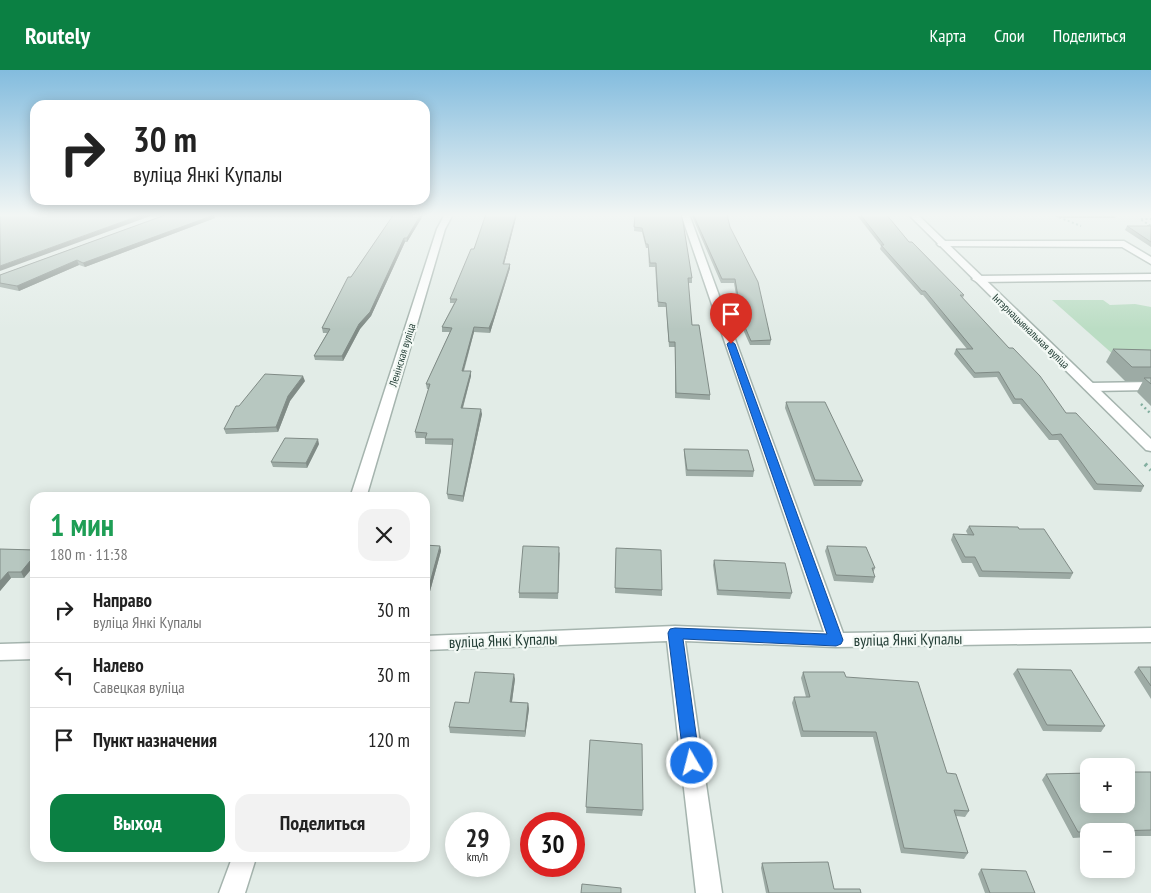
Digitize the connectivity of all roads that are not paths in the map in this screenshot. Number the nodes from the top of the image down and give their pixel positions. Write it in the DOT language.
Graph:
graph roads {
  1 [pos="434,252"];
  2 [pos="699,252"];
  3 [pos="951,252"];
  4 [pos="1137,252"];
  5 [pos="1151,261"];
  6 [pos="1151,277"];
  7 [pos="978,279"];
  8 [pos="1151,386"];
  9 [pos="1089,387"];
  10 [pos="1151,447"];
  11 [pos="360,492"];
  12 [pos="675,633"];
  13 [pos="1151,635"];
  14 [pos="836,640"];
  15 [pos="430,643"];
  16 [pos="0,652"];
  17 [pos="30,652"];
  18 [pos="243,862"];
  19 [pos="232,893"];
  20 [pos="709,893"];
  1 -- 11 [label="street, Ленінская вуліца"];
  2 -- 14 [label="street"];
  3 -- 7 [label="street, Інтэрнацыянальная вуліца"];
  4 -- 5 [label="street"];
  6 -- 7 [label="street"];
  7 -- 9 [label="street, Інтэрнацыянальная вуліца"];
  8 -- 9 [label="street"];
  9 -- 10 [label="street, Інтэрнацыянальная вуліца"];
  12 -- 14 [label="street, вуліца Янкі Купалы"];
  12 -- 15 [label="street, вуліца Янкі Купалы"];
  12 -- 20 [label="street"];
  13 -- 14 [label="street, вуліца Янкі Купалы"];
  16 -- 17 [label="street"];
  18 -- 19 [label="street"];
}
